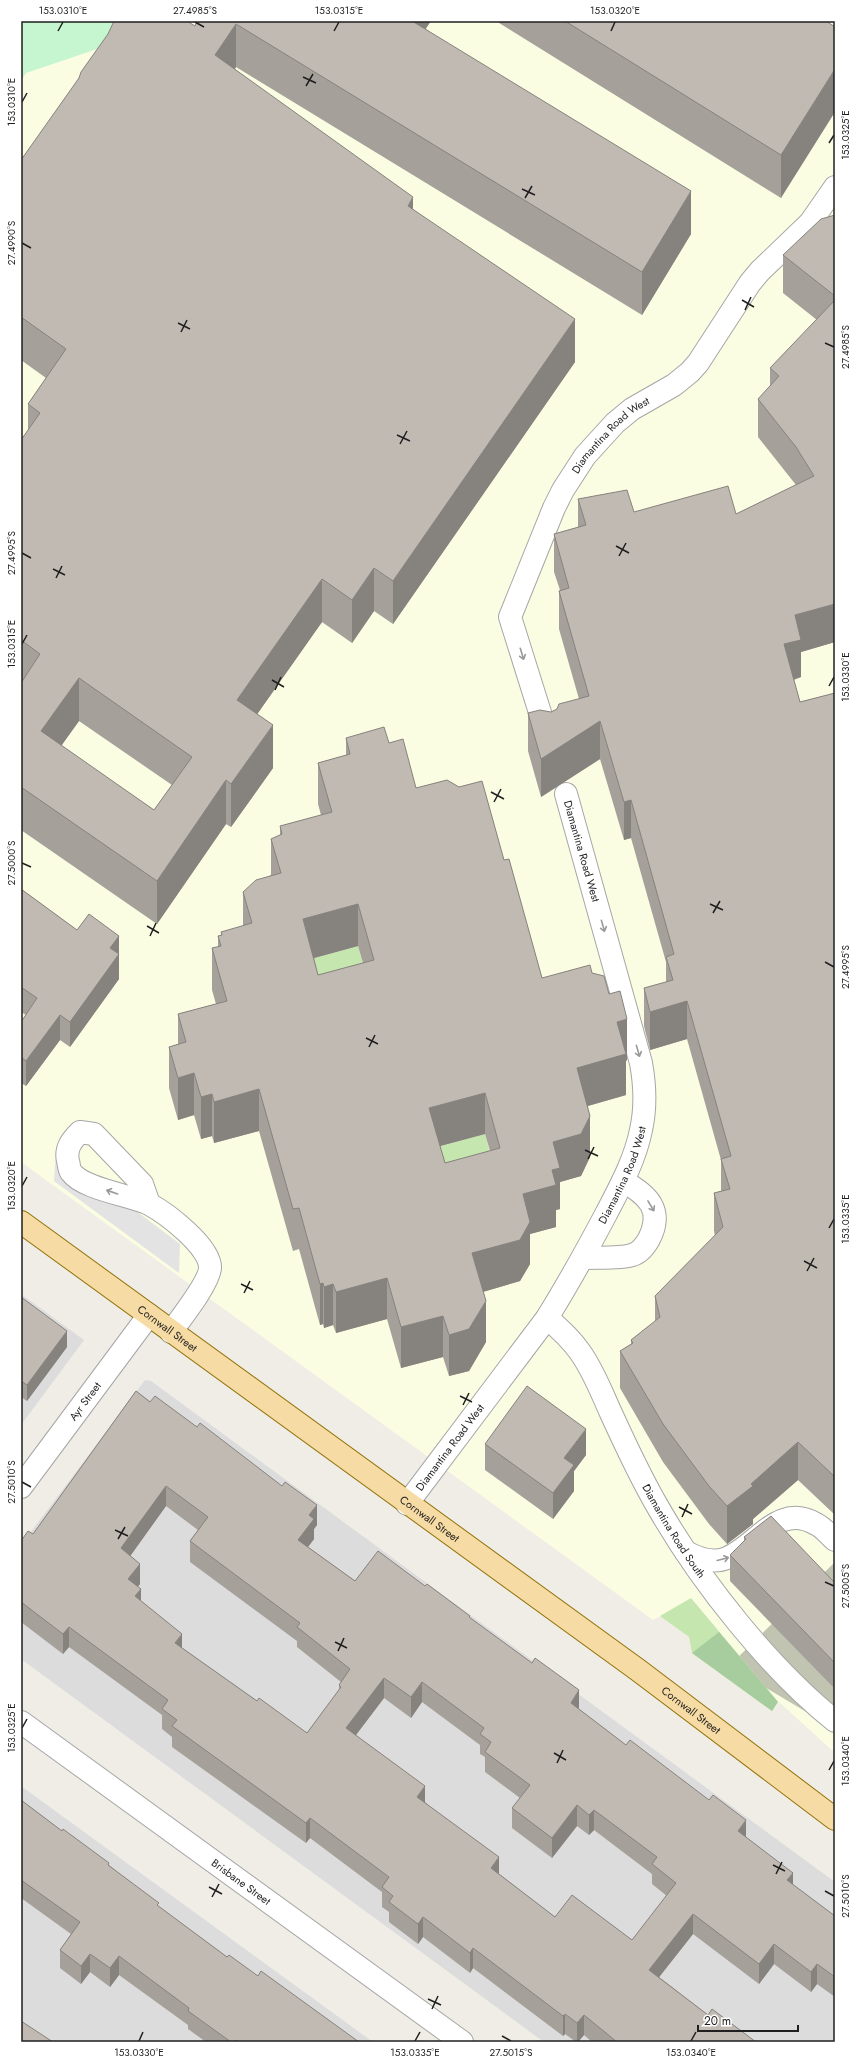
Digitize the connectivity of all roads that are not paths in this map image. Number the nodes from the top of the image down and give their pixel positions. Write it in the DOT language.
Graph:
graph roads {
  1 [pos="835,187"];
  2 [pos="548,738"];
  3 [pos="566,794"];
  4 [pos="623,1181"];
  5 [pos="149,1204"];
  6 [pos="21,1222"];
  7 [pos="583,1258"];
  8 [pos="148,1315"];
  9 [pos="546,1318"];
  10 [pos="171,1332"];
  11 [pos="21,1487"];
  12 [pos="407,1504"];
  13 [pos="835,1540"];
  14 [pos="686,1552"];
  15 [pos="21,1722"];
  16 [pos="835,1722"];
  17 [pos="835,1819"];
  18 [pos="462,2042"];
  1 -- 2 [label="street, Diamantina Road West, one-way"];
  3 -- 4 [label="street, Diamantina Road West, one-way"];
  4 -- 7 [label="street, Diamantina Road West"];
  4 -- 7 [label="street, one-way"];
  5 -- 10 [label="street"];
  6 -- 8 [label="main road, Cornwall Street"];
  7 -- 9 [label="street, Diamantina Road West"];
  8 -- 10 [label="main road, Cornwall Street"];
  8 -- 11 [label="street, Ayr Street"];
  9 -- 12 [label="street, Diamantina Road West"];
  9 -- 14 [label="street, Diamantina Road South"];
  10 -- 12 [label="main road, Cornwall Street"];
  12 -- 17 [label="main road, Cornwall Street"];
  14 -- 13 [label="street, one-way"];
  14 -- 16 [label="street, Diamantina Road South"];
  15 -- 18 [label="street, Brisbane Street"];
}
